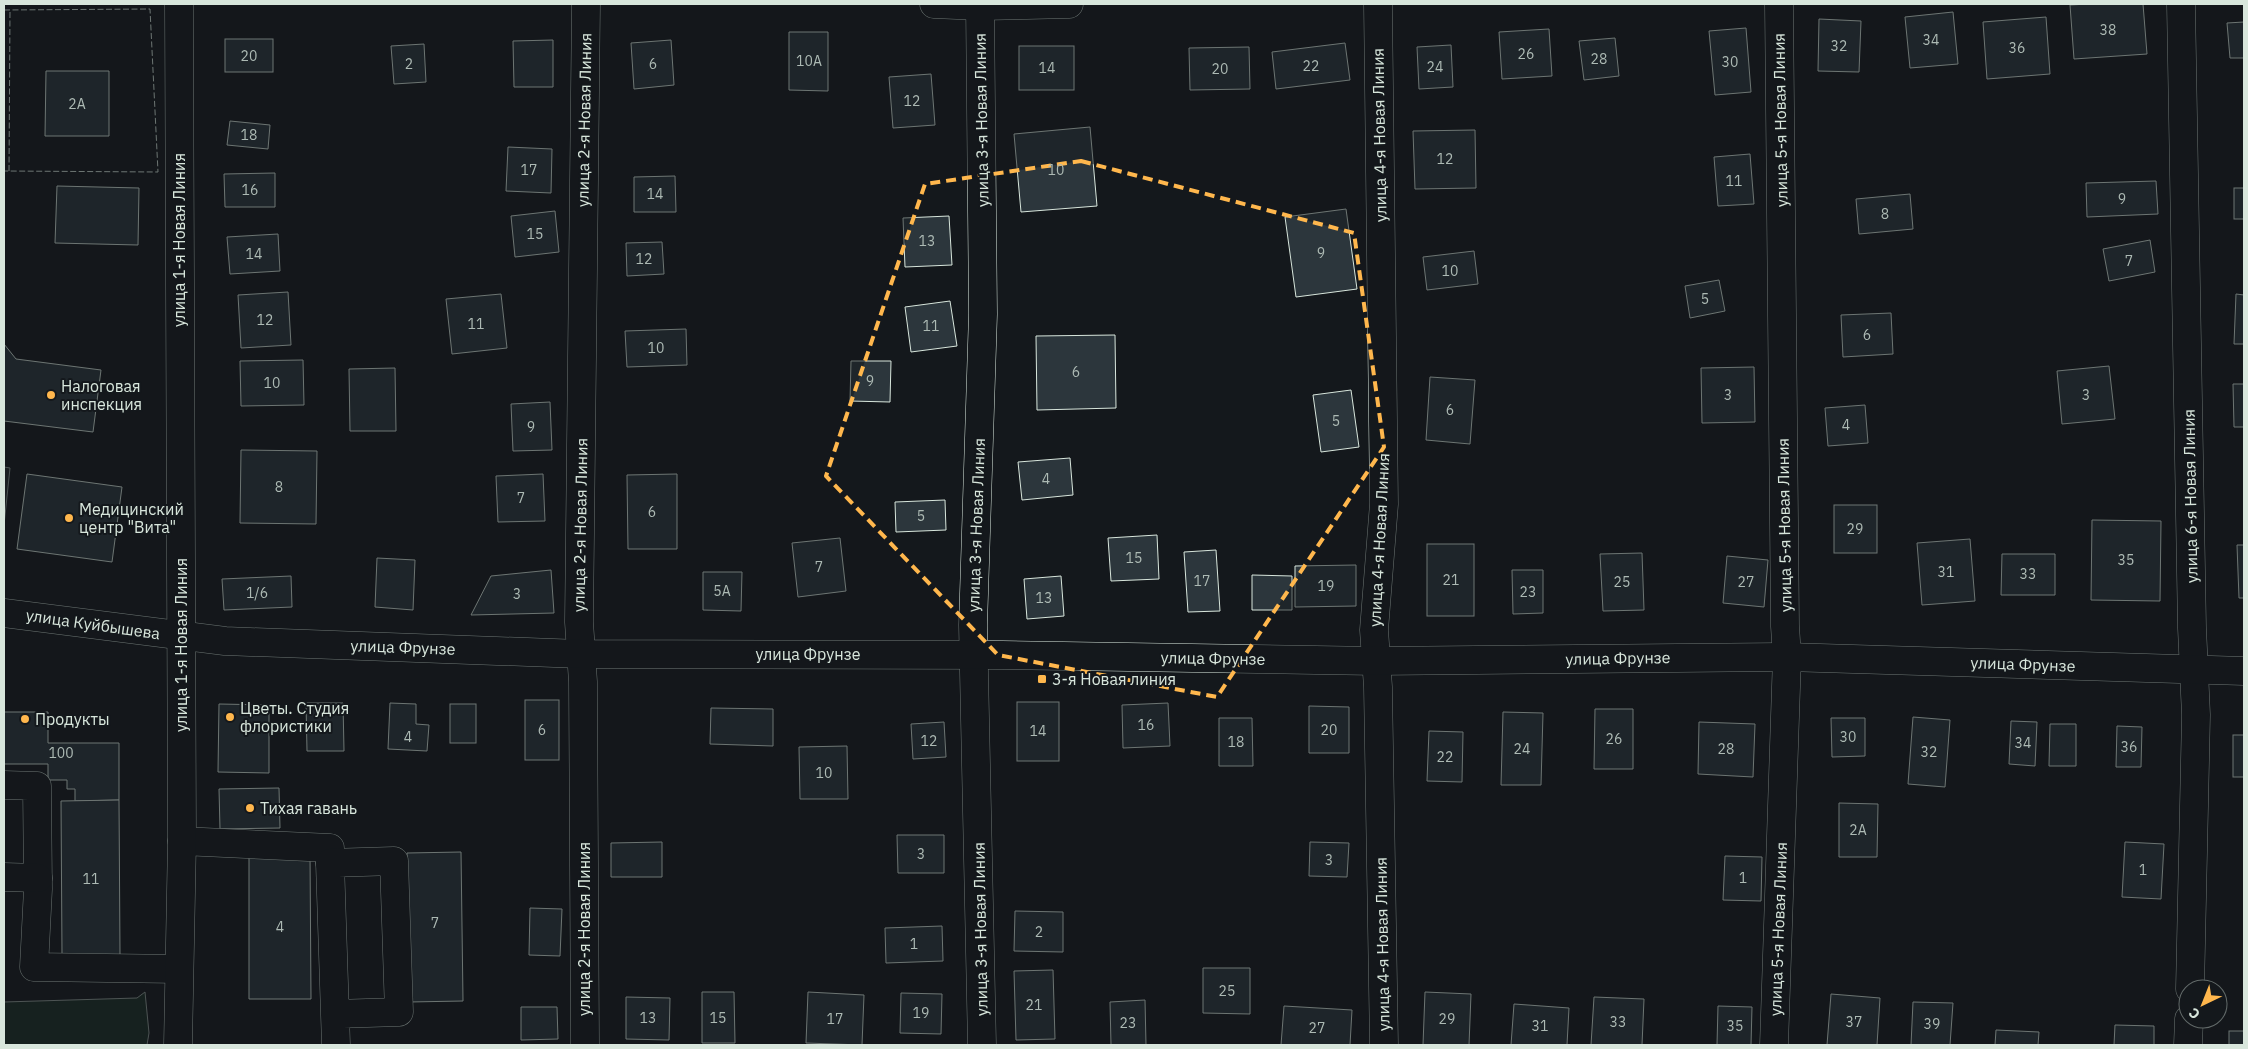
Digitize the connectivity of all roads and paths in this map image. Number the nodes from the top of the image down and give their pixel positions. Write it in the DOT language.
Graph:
graph roads {
  1 [pos="178,4"];
  2 [pos="586,4"];
  3 [pos="934,4"];
  4 [pos="1069,4"];
  5 [pos="1378,4"];
  6 [pos="1779,4"];
  7 [pos="2181,4"];
  8 [pos="980,5"];
  9 [pos="4,612"];
  10 [pos="182,636"];
  11 [pos="580,654"];
  12 [pos="974,655"];
  13 [pos="1787,657"];
  14 [pos="1376,661"];
  15 [pos="2194,670"];
  16 [pos="2244,671"];
  17 [pos="4,785"];
  18 [pos="182,841"];
  19 [pos="330,863"];
  20 [pos="4,877"];
  21 [pos="38,878"];
  22 [pos="179,969"];
  23 [pos="2190,979"];
  24 [pos="335,1014"];
  25 [pos="2189,1029"];
  26 [pos="178,1045"];
  27 [pos="336,1045"];
  28 [pos="585,1045"];
  29 [pos="982,1045"];
  30 [pos="1384,1045"];
  31 [pos="1774,1045"];
  32 [pos="2188,1045"];
  1 -- 10 [label="street, улица 1-я Новая Линия"];
  2 -- 11 [label="street, улица 2-я Новая Линия"];
  3 -- 8 [label="street"];
  4 -- 8 [label="street"];
  5 -- 14 [label="street, улица 4-я Новая Линия"];
  6 -- 13 [label="street, улица 5-я Новая Линия"];
  7 -- 15 [label="street, улица 6-я Новая Линия"];
  8 -- 12 [label="street, улица 3-я Новая Линия"];
  9 -- 10 [label="street, улица Куйбышева"];
  10 -- 11 [label="street, улица Фрунзе"];
  10 -- 18 [label="street, улица 1-я Новая Линия"];
  11 -- 12 [label="street, улица Фрунзе"];
  11 -- 28 [label="street, улица 2-я Новая Линия"];
  12 -- 14 [label="street, улица Фрунзе"];
  12 -- 29 [label="street, улица 3-я Новая Линия"];
  13 -- 14 [label="street, улица Фрунзе"];
  13 -- 15 [label="street, улица Фрунзе"];
  13 -- 31 [label="street, улица 5-я Новая Линия"];
  14 -- 30 [label="street, улица 4-я Новая Линия"];
  15 -- 16 [label="street, улица Фрунзе"];
  15 -- 23 [label="street, улица 6-я Новая Линия"];
  17 -- 21 [label="street"];
  18 -- 19 [label="street"];
  18 -- 22 [label="street, улица 1-я Новая Линия"];
  19 -- 24 [label="street"];
  19 -- 24 [label="street"];
  20 -- 21 [label="street"];
  21 -- 22 [label="street"];
  22 -- 26 [label="street, улица 1-я Новая Линия"];
  24 -- 27 [label="street"];
  25 -- 32 [label="street"];
}
